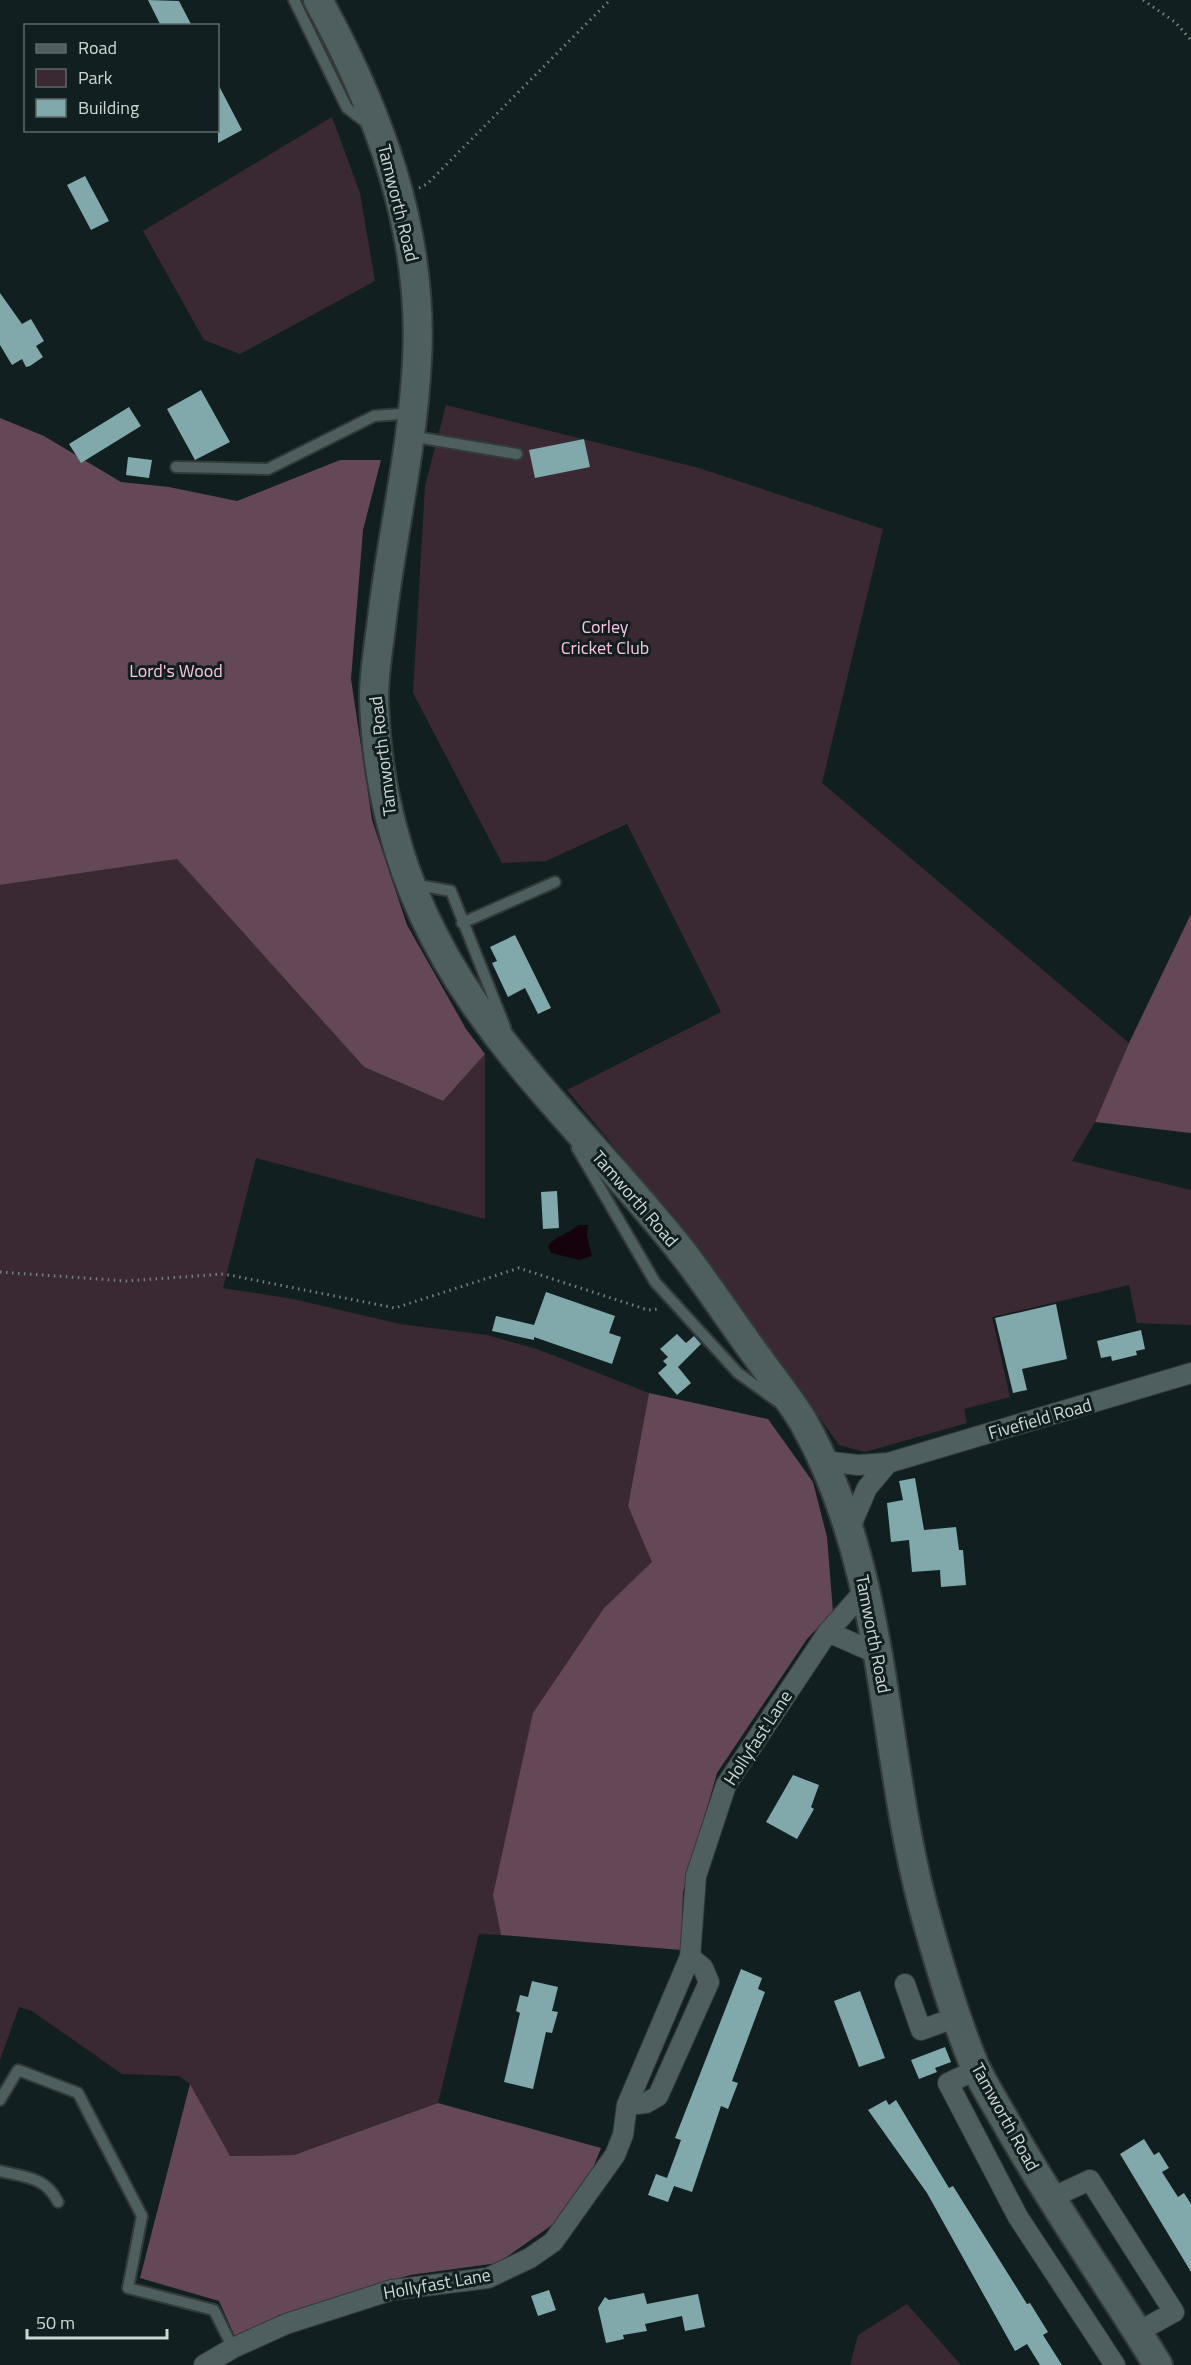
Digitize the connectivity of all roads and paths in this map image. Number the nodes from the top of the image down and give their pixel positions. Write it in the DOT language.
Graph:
graph roads {
  1 [pos="294,0"];
  2 [pos="318,0"];
  3 [pos="610,0"];
  4 [pos="1143,0"];
  5 [pos="1191,40"];
  6 [pos="380,133"];
  7 [pos="400,197"];
  8 [pos="411,425"];
  9 [pos="516,454"];
  10 [pos="176,467"];
  11 [pos="555,882"];
  12 [pos="409,883"];
  13 [pos="462,923"];
  14 [pos="522,1068"];
  15 [pos="553,1105"];
  16 [pos="0,1272"];
  17 [pos="676,1308"];
  18 [pos="1191,1373"];
  19 [pos="802,1419"];
  20 [pos="823,1461"];
  21 [pos="888,1463"];
  22 [pos="849,1530"];
  23 [pos="866,1589"];
  24 [pos="828,1632"];
  25 [pos="878,1654"];
  26 [pos="690,1957"];
  27 [pos="905,1984"];
  28 [pos="957,2017"];
  29 [pos="976,2070"];
  30 [pos="0,2100"];
  31 [pos="627,2105"];
  32 [pos="0,2171"];
  33 [pos="1051,2198"];
  34 [pos="58,2202"];
  35 [pos="1138,2332"];
  36 [pos="233,2348"];
  37 [pos="204,2365"];
  38 [pos="1115,2365"];
  39 [pos="1158,2365"];
  1 -- 6 [label="lane"];
  2 -- 6 [label="main road, Tamworth Road"];
  3 -- 7 [label="path"];
  4 -- 5 [label="path"];
  6 -- 7 [label="main road, Tamworth Road"];
  7 -- 8 [label="main road, Tamworth Road"];
  8 -- 9 [label="lane"];
  8 -- 10 [label="lane"];
  8 -- 12 [label="main road, Tamworth Road"];
  11 -- 13 [label="lane"];
  12 -- 13 [label="lane"];
  12 -- 14 [label="main road, Tamworth Road"];
  13 -- 14 [label="lane"];
  14 -- 15 [label="main road, Tamworth Road"];
  15 -- 17 [label="lane"];
  15 -- 19 [label="main road, Tamworth Road"];
  16 -- 17 [label="path"];
  17 -- 19 [label="lane"];
  18 -- 21 [label="street, Fivefield Road"];
  19 -- 20 [label="main road, Tamworth Road"];
  20 -- 21 [label="street, Fivefield Road"];
  20 -- 22 [label="main road, Tamworth Road"];
  21 -- 22 [label="street"];
  22 -- 23 [label="main road, Tamworth Road"];
  23 -- 24 [label="street, Hollyfast Lane"];
  23 -- 25 [label="main road, Tamworth Road"];
  24 -- 25 [label="street"];
  24 -- 26 [label="street, Hollyfast Lane"];
  25 -- 28 [label="main road, Tamworth Road"];
  26 -- 31 [label="street, Hollyfast Lane"];
  26 -- 31 [label="street"];
  27 -- 28 [label="street"];
  28 -- 29 [label="main road, Tamworth Road"];
  29 -- 33 [label="main road, Tamworth Road"];
  29 -- 38 [label="street"];
  30 -- 36 [label="lane"];
  31 -- 36 [label="street, Hollyfast Lane"];
  32 -- 34 [label="lane"];
  33 -- 35 [label="main road, Tamworth Road"];
  33 -- 35 [label="street"];
  35 -- 39 [label="main road, Tamworth Road"];
  36 -- 37 [label="street, Hollyfast Lane"];
}
